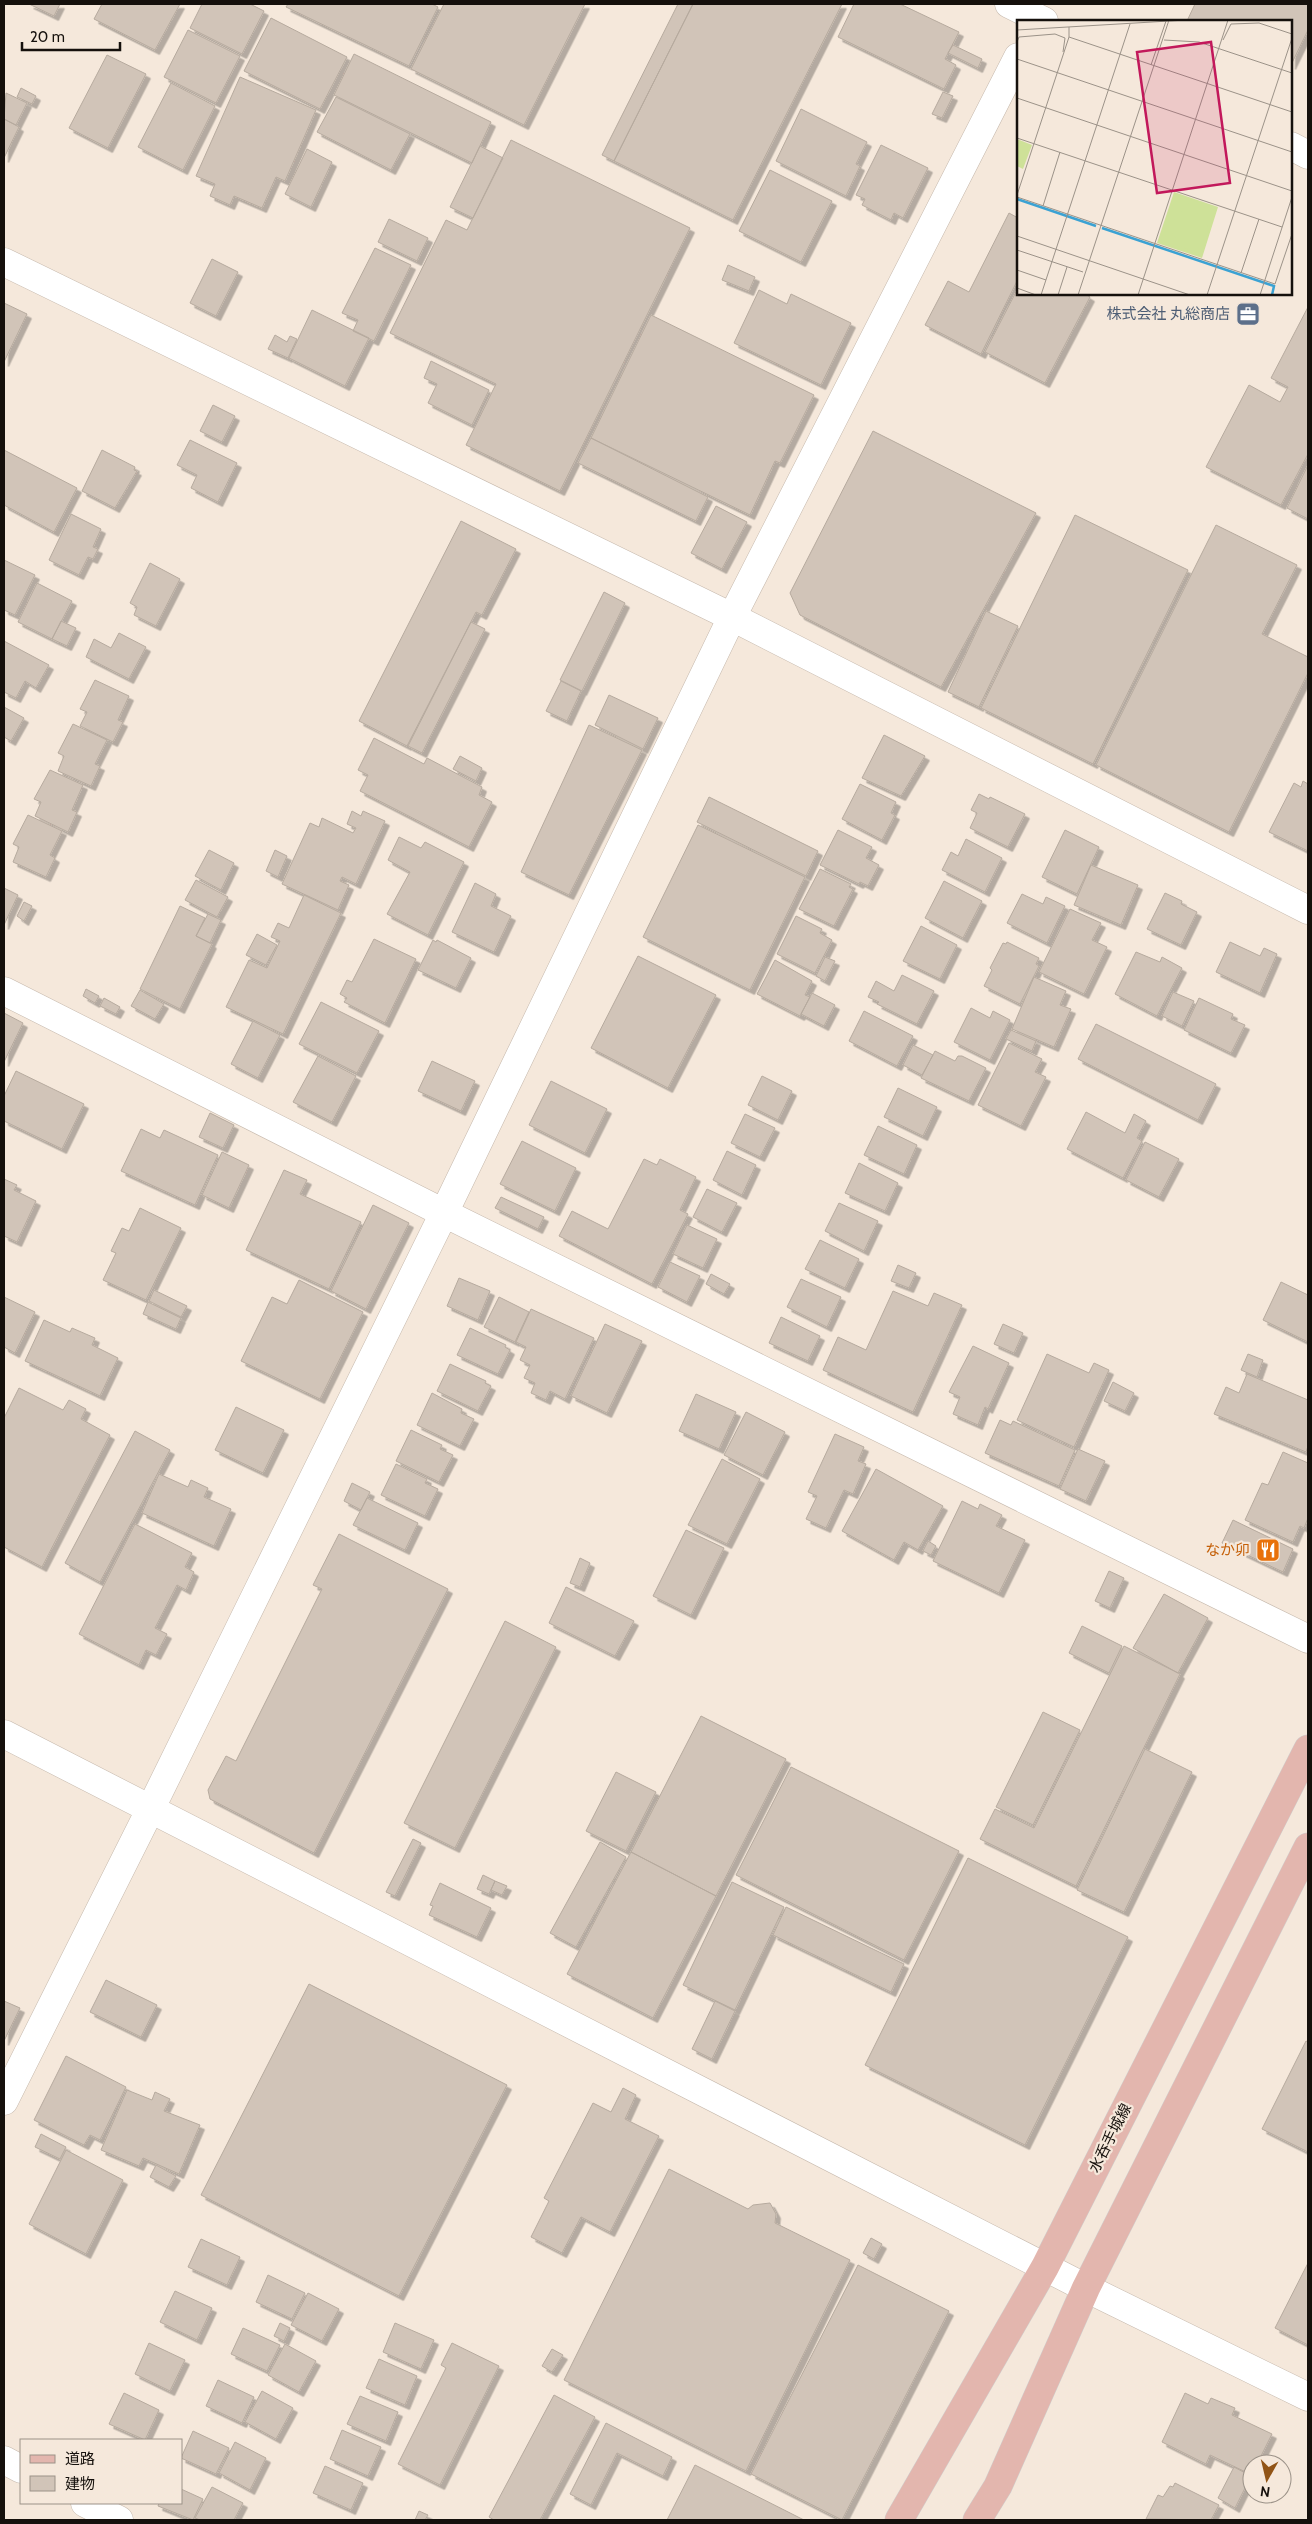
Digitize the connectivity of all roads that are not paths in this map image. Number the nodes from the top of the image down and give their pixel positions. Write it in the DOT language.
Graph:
graph roads {
  1 [pos="1009,4"];
  2 [pos="1041,16"];
  3 [pos="1017,58"];
  4 [pos="1292,146"];
  5 [pos="1308,154"];
  6 [pos="4,262"];
  7 [pos="732,618"];
  8 [pos="1308,910"];
  9 [pos="4,992"];
  10 [pos="444,1213"];
  11 [pos="1308,1639"];
  12 [pos="4,1734"];
  13 [pos="1308,1749"];
  14 [pos="151,1808"];
  15 [pos="1308,1847"];
  16 [pos="4,2101"];
  17 [pos="1045,2267"];
  18 [pos="1086,2288"];
  19 [pos="1308,2398"];
  20 [pos="4,2460"];
  21 [pos="20,2468"];
  22 [pos="87,2504"];
  23 [pos="119,2520"];
  24 [pos="899,2520"];
  25 [pos="977,2520"];
  1 -- 2 [label="street"];
  3 -- 7 [label="street"];
  4 -- 5 [label="street"];
  6 -- 7 [label="street"];
  7 -- 8 [label="street"];
  7 -- 10 [label="street"];
  9 -- 10 [label="street"];
  10 -- 11 [label="street"];
  10 -- 14 [label="street"];
  12 -- 14 [label="street"];
  13 -- 17 [label="main road, 水呑手城線"];
  14 -- 16 [label="street"];
  14 -- 17 [label="street"];
  15 -- 18 [label="main road"];
  17 -- 18 [label="street"];
  17 -- 24 [label="main road, 水呑手城線"];
  18 -- 19 [label="street"];
  18 -- 25 [label="main road"];
  20 -- 21 [label="street"];
  22 -- 23 [label="street"];
}
